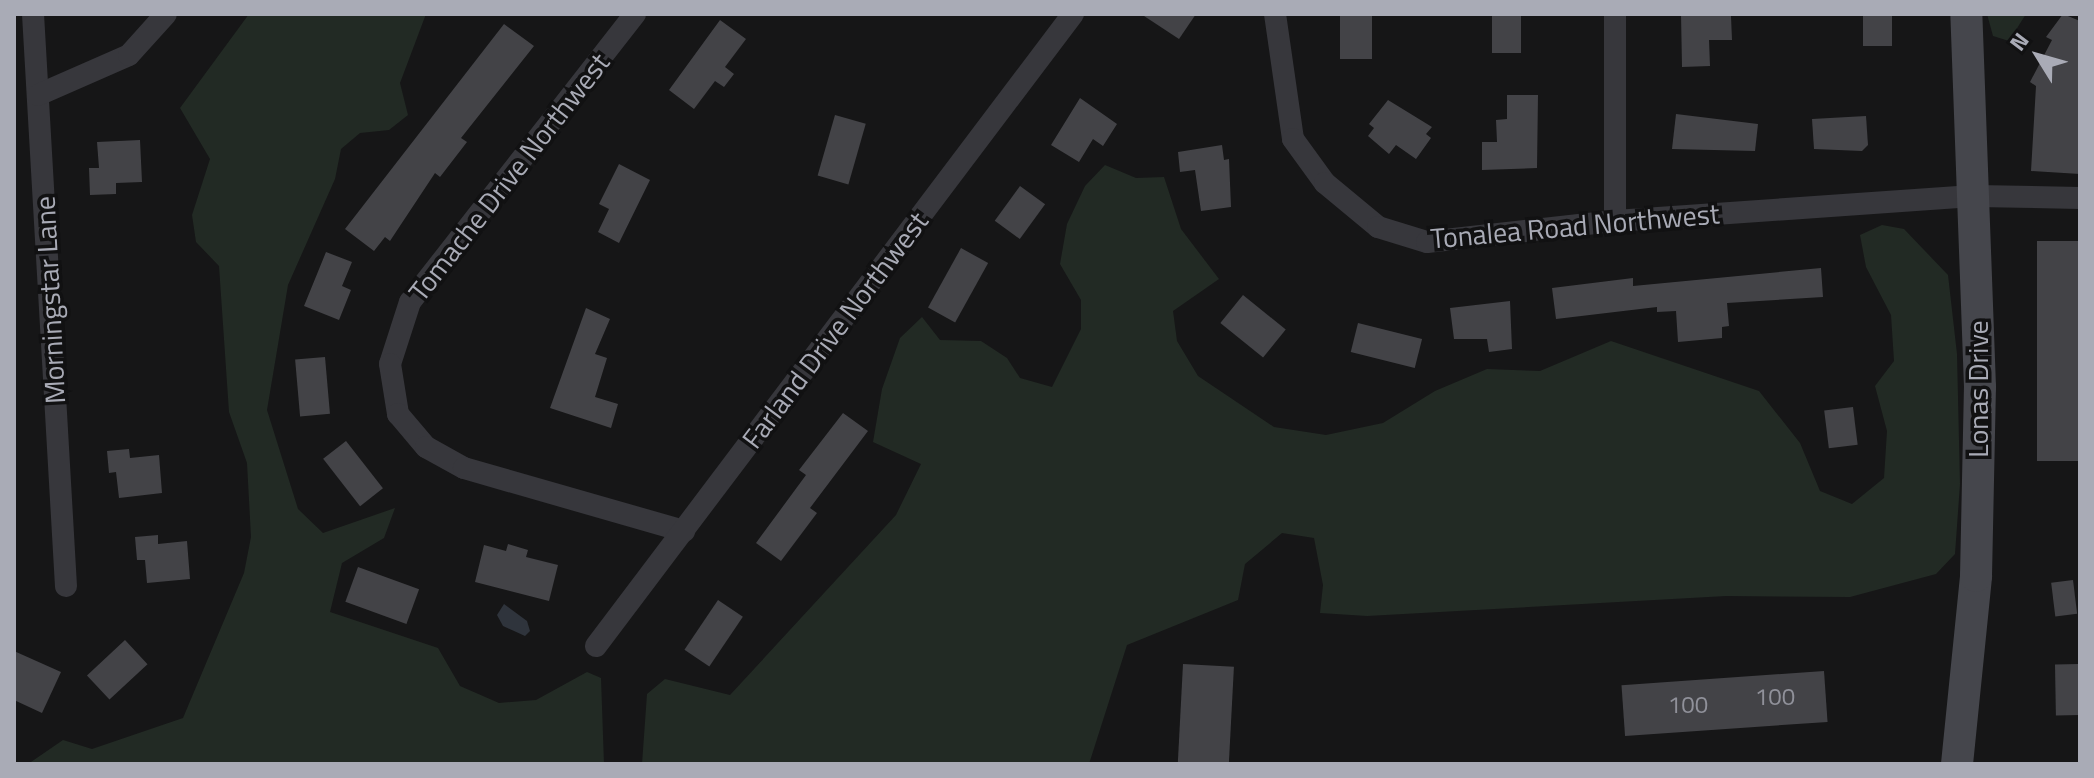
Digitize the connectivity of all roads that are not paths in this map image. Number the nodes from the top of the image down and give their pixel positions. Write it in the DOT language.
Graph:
graph roads {
  1 [pos="33,14"];
  2 [pos="166,14"];
  3 [pos="635,14"];
  4 [pos="1073,14"];
  5 [pos="1275,14"];
  6 [pos="1615,14"];
  7 [pos="1966,14"];
  8 [pos="38,95"];
  9 [pos="1976,196"];
  10 [pos="2080,198"];
  11 [pos="1615,221"];
  12 [pos="684,531"];
  13 [pos="66,586"];
  14 [pos="596,646"];
  15 [pos="1957,764"];
  1 -- 8 [label="street, Morningstar Lane"];
  2 -- 8 [label="street"];
  3 -- 12 [label="street, Tomache Drive Northwest"];
  4 -- 12 [label="street, Farland Drive Northwest"];
  5 -- 11 [label="street, Tonalea Road Northwest"];
  6 -- 11 [label="street"];
  7 -- 9 [label="street, Lonas Drive"];
  8 -- 13 [label="street, Morningstar Lane"];
  9 -- 10 [label="street, Tonalea Road Northwest"];
  9 -- 11 [label="street, Tonalea Road Northwest"];
  9 -- 15 [label="street, Lonas Drive"];
  12 -- 14 [label="street, Farland Drive Northwest"];
}
